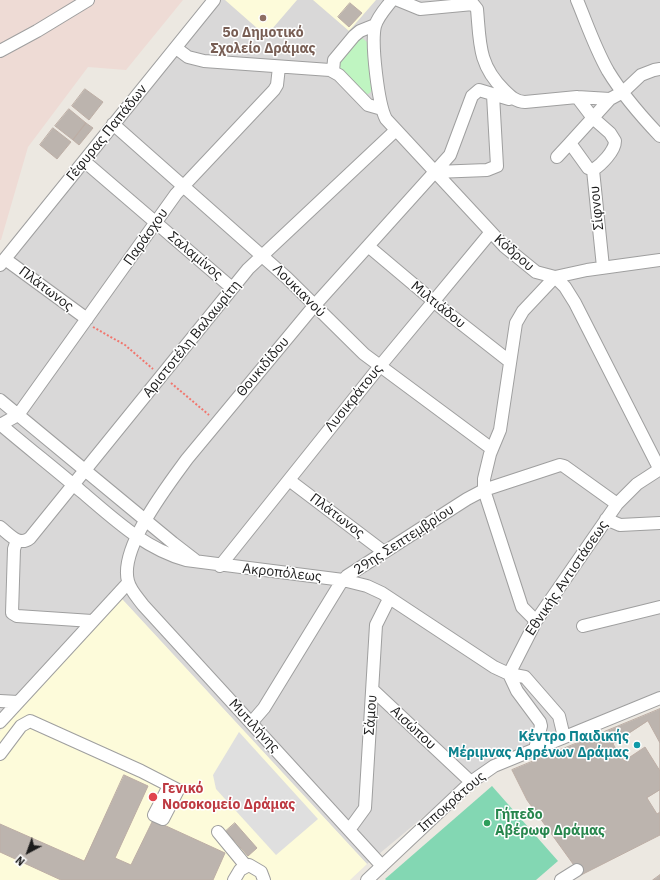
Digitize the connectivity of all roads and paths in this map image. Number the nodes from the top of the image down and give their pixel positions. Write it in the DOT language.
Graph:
graph roads {
  1 [pos="88,0"];
  2 [pos="214,0"];
  3 [pos="392,0"];
  4 [pos="398,0"];
  5 [pos="577,0"];
  6 [pos="376,25"];
  7 [pos="176,48"];
  8 [pos="0,51"];
  9 [pos="279,67"];
  10 [pos="660,69"];
  11 [pos="333,71"];
  12 [pos="623,92"];
  13 [pos="493,95"];
  14 [pos="577,97"];
  15 [pos="513,98"];
  16 [pos="610,99"];
  17 [pos="382,109"];
  18 [pos="592,118"];
  19 [pos="113,124"];
  20 [pos="396,130"];
  21 [pos="660,136"];
  22 [pos="570,143"];
  23 [pos="557,157"];
  24 [pos="84,161"];
  25 [pos="593,170"];
  26 [pos="435,172"];
  27 [pos="184,187"];
  28 [pos="156,223"];
  29 [pos="491,232"];
  30 [pos="368,246"];
  31 [pos="262,256"];
  32 [pos="660,260"];
  33 [pos="3,262"];
  34 [pos="603,268"];
  35 [pos="555,277"];
  36 [pos="232,288"];
  37 [pos="433,301"];
  38 [pos="314,306"];
  39 [pos="87,319"];
  40 [pos="509,361"];
  41 [pos="380,366"];
  42 [pos="0,400"];
  43 [pos="18,415"];
  44 [pos="0,424"];
  45 [pos="492,449"];
  46 [pos="660,470"];
  47 [pos="85,471"];
  48 [pos="289,480"];
  49 [pos="74,485"];
  50 [pos="484,490"];
  51 [pos="617,504"];
  52 [pos="606,519"];
  53 [pos="145,521"];
  54 [pos="660,523"];
  55 [pos="0,527"];
  56 [pos="136,536"];
  57 [pos="17,540"];
  58 [pos="384,552"];
  59 [pos="200,563"];
  60 [pos="220,566"];
  61 [pos="344,580"];
  62 [pos="128,583"];
  63 [pos="389,599"];
  64 [pos="660,607"];
  65 [pos="92,621"];
  66 [pos="536,621"];
  67 [pos="583,626"];
  68 [pos="509,674"];
  69 [pos="373,690"];
  70 [pos="660,698"];
  71 [pos="0,701"];
  72 [pos="18,702"];
  73 [pos="0,722"];
  74 [pos="251,723"];
  75 [pos="564,737"];
  76 [pos="535,749"];
  77 [pos="0,754"];
  78 [pos="471,782"];
  79 [pos="168,786"];
  80 [pos="349,830"];
  81 [pos="218,832"];
  82 [pos="246,866"];
  83 [pos="382,866"];
  84 [pos="577,870"];
  85 [pos="230,878"];
  86 [pos="264,880"];
  87 [pos="367,880"];
  88 [pos="560,880"];
  1 -- 8 [label="street"];
  2 -- 7 [label="street, Γέφυρας Παπάδων"];
  3 -- 6 [label="street"];
  4 -- 15 [label="street"];
  5 -- 12 [label="street"];
  6 -- 11 [label="street"];
  6 -- 17 [label="street, Κόδρου"];
  7 -- 9 [label="street"];
  7 -- 19 [label="street, Γέφυρας Παπάδων"];
  9 -- 11 [label="street"];
  9 -- 27 [label="street, Παράσχου"];
  10 -- 12 [label="street"];
  11 -- 17 [label="street"];
  12 -- 16 [label="street"];
  12 -- 21 [label="street"];
  13 -- 15 [label="street"];
  13 -- 26 [label="street, Θουκιδίδου"];
  13 -- 26 [label="street"];
  14 -- 15 [label="street"];
  14 -- 16 [label="street"];
  14 -- 18 [label="street"];
  16 -- 18 [label="street"];
  17 -- 20 [label="street, Κόδρου"];
  18 -- 22 [label="street"];
  18 -- 25 [label="street, Σίφνου"];
  19 -- 24 [label="street, Γέφυρας Παπάδων"];
  19 -- 27 [label="street, Λουκιανού"];
  20 -- 26 [label="street, Κόδρου"];
  20 -- 31 [label="street, Αριστοτέλη Βαλαωρίτη"];
  22 -- 23 [label="street"];
  22 -- 25 [label="street"];
  24 -- 28 [label="street, Σαλαμίνος"];
  24 -- 33 [label="street, Γέφυρας Παπάδων"];
  25 -- 34 [label="street, Σίφνου"];
  26 -- 29 [label="street, Κόδρου"];
  26 -- 30 [label="street, Θουκιδίδου"];
  27 -- 28 [label="street, Παράσχου"];
  27 -- 31 [label="street, Λουκιανού"];
  28 -- 36 [label="street, Σαλαμίνος"];
  28 -- 39 [label="street, Παράσχου"];
  29 -- 35 [label="street, Κόδρου"];
  29 -- 37 [label="street, Λυσικράτους"];
  30 -- 37 [label="street, Μιλτιάδου"];
  30 -- 38 [label="street, Θουκιδίδου"];
  31 -- 36 [label="street, Αριστοτέλη Βαλαωρίτη"];
  31 -- 38 [label="street, Λουκιανού"];
  32 -- 34 [label="street"];
  33 -- 39 [label="street, Πλάτωνος"];
  34 -- 35 [label="street"];
  35 -- 40 [label="street"];
  35 -- 46 [label="street"];
  36 -- 47 [label="street, Αριστοτέλη Βαλαωρίτη"];
  37 -- 40 [label="street, Μιλτιάδου"];
  37 -- 41 [label="street, Λυσικράτους"];
  38 -- 41 [label="street, Λουκιανού"];
  38 -- 53 [label="street, Θουκιδίδου"];
  39 -- 43 [label="street, Παράσχου"];
  40 -- 45 [label="street"];
  41 -- 45 [label="street, Λουκιανού"];
  41 -- 48 [label="street, Λυσικράτους"];
  42 -- 43 [label="street, Ακροπόλεως"];
  43 -- 44 [label="street"];
  43 -- 47 [label="street, Ακροπόλεως"];
  44 -- 49 [label="street"];
  45 -- 50 [label="street"];
  46 -- 51 [label="street, Εθνικής Αντιστάσεως"];
  47 -- 49 [label="street, Αριστοτέλη Βαλαωρίτη"];
  47 -- 53 [label="street, Ακροπόλεως"];
  48 -- 58 [label="street, Πλάτωνος"];
  48 -- 60 [label="street, Λυσικράτους"];
  49 -- 56 [label="street"];
  49 -- 57 [label="street, Αριστοτέλη Βαλαωρίτη"];
  50 -- 51 [label="street, 29ης Σεπτεμβρίου"];
  50 -- 58 [label="street, 29ης Σεπτεμβρίου"];
  50 -- 66 [label="street"];
  51 -- 52 [label="street, Εθνικής Αντιστάσεως"];
  52 -- 54 [label="street"];
  52 -- 66 [label="street, Εθνικής Αντιστάσεως"];
  53 -- 56 [label="street, Θουκιδίδου"];
  53 -- 59 [label="street, Ακροπόλεως"];
  55 -- 57 [label="street"];
  56 -- 59 [label="street"];
  56 -- 62 [label="street, Θουκιδίδου"];
  57 -- 65 [label="street"];
  58 -- 61 [label="street, 29ης Σεπτεμβρίου"];
  59 -- 60 [label="street, Ακροπόλεως"];
  60 -- 61 [label="street, Ακροπόλεως"];
  61 -- 63 [label="street, Ακροπόλεως"];
  61 -- 74 [label="street, 29ης Σεπτεμβρίου"];
  62 -- 65 [label="street"];
  62 -- 74 [label="street, Μυτιλήνης"];
  63 -- 68 [label="street, Ακροπόλεως"];
  63 -- 69 [label="street, Σάμου"];
  64 -- 67 [label="street"];
  65 -- 72 [label="street"];
  66 -- 68 [label="street, Εθνικής Αντιστάσεως"];
  68 -- 75 [label="street, Ακροπόλεως"];
  68 -- 76 [label="street"];
  69 -- 78 [label="street, Αισώπου"];
  69 -- 80 [label="street, Σάμου"];
  70 -- 75 [label="street, Ιπποκράτους"];
  71 -- 72 [label="street"];
  72 -- 73 [label="street"];
  74 -- 80 [label="street, Μυτιλήνης"];
  75 -- 76 [label="street, Ιπποκράτους"];
  76 -- 78 [label="street, Ιπποκράτους"];
  77 -- 79 [label="street"];
  78 -- 83 [label="street, Ιπποκράτους"];
  80 -- 83 [label="street, Μυτιλήνης"];
  81 -- 82 [label="street"];
  82 -- 85 [label="street"];
  82 -- 86 [label="street"];
  83 -- 87 [label="street, Ιπποκράτους"];
  84 -- 88 [label="street"];
}
